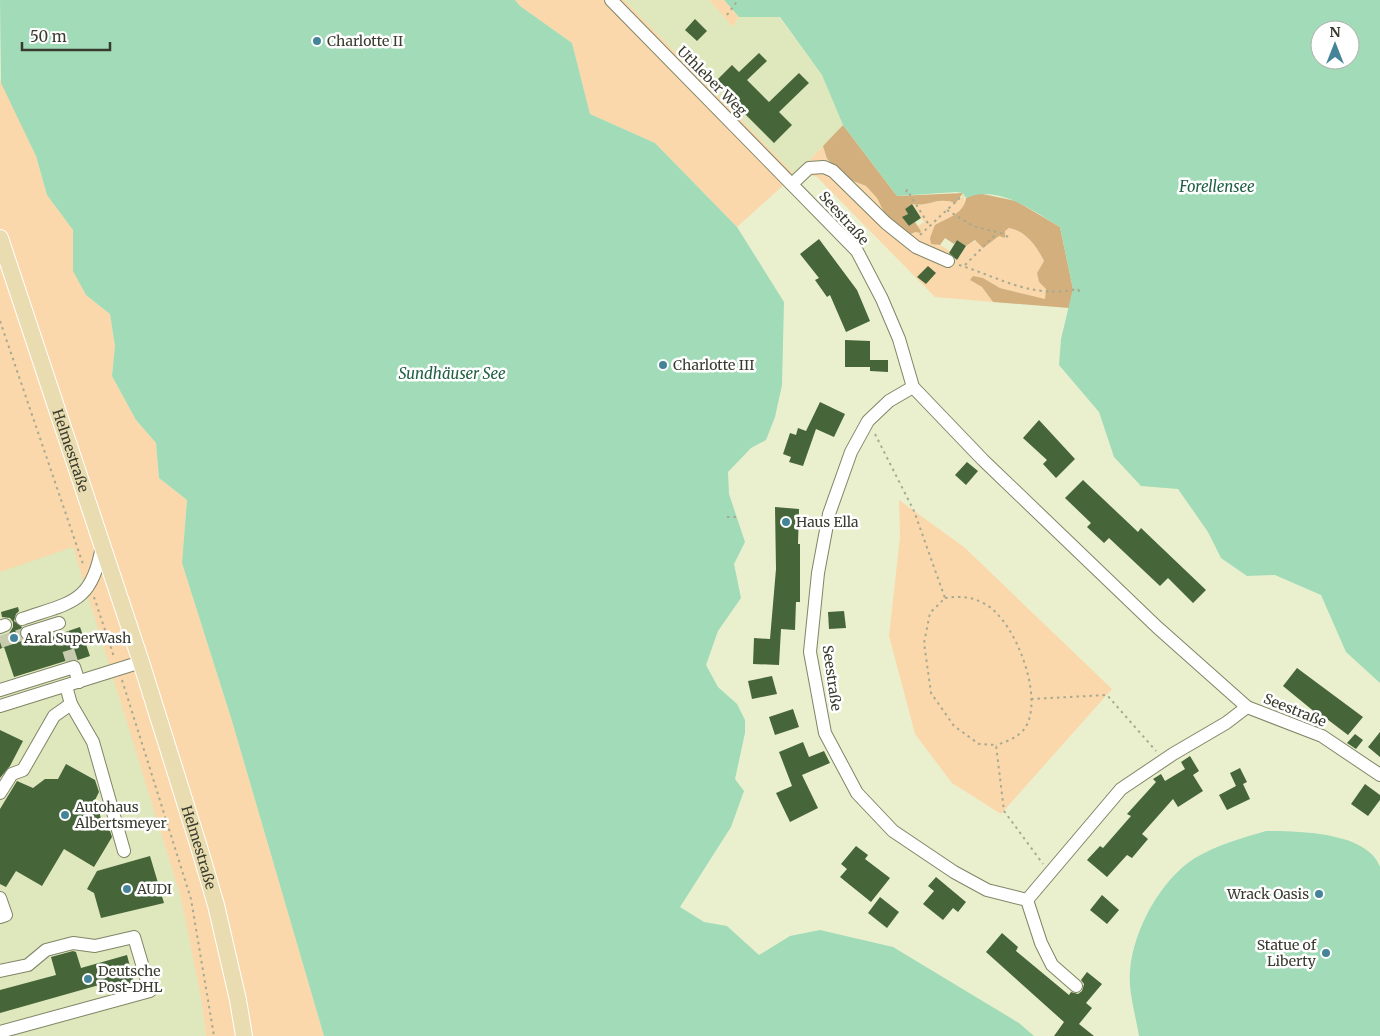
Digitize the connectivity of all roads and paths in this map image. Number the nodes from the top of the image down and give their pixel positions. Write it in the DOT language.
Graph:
graph roads {
  1 [pos="610,0"];
  2 [pos="738,0"];
  3 [pos="727,15"];
  4 [pos="792,184"];
  5 [pos="906,192"];
  6 [pos="963,195"];
  7 [pos="947,210"];
  8 [pos="929,225"];
  9 [pos="997,233"];
  10 [pos="0,238"];
  11 [pos="1009,238"];
  12 [pos="911,243"];
  13 [pos="948,261"];
  14 [pos="964,266"];
  15 [pos="1075,289"];
  16 [pos="913,387"];
  17 [pos="868,421"];
  18 [pos="727,517"];
  19 [pos="737,517"];
  20 [pos="102,546"];
  21 [pos="945,598"];
  22 [pos="54,608"];
  23 [pos="22,619"];
  24 [pos="27,633"];
  25 [pos="141,662"];
  26 [pos="79,682"];
  27 [pos="66,686"];
  28 [pos="0,690"];
  29 [pos="1031,699"];
  30 [pos="71,704"];
  31 [pos="0,706"];
  32 [pos="1248,707"];
  33 [pos="996,745"];
  34 [pos="1164,760"];
  35 [pos="1380,775"];
  36 [pos="0,793"];
  37 [pos="124,851"];
  38 [pos="1050,873"];
  39 [pos="0,898"];
  40 [pos="1027,900"];
  41 [pos="0,917"];
  42 [pos="0,970"];
  43 [pos="1076,986"];
  44 [pos="0,1032"];
  45 [pos="244,1036"];
  1 -- 4 [label="street, Uthleber Weg"];
  2 -- 3 [label="path"];
  4 -- 12 [label="street"];
  4 -- 16 [label="street, Seestraße"];
  5 -- 8 [label="path"];
  6 -- 7 [label="path"];
  7 -- 8 [label="path"];
  7 -- 9 [label="path"];
  8 -- 12 [label="path"];
  9 -- 11 [label="path"];
  9 -- 14 [label="path"];
  10 -- 20 [label="main road, Helmestraße"];
  12 -- 13 [label="street"];
  13 -- 14 [label="path"];
  14 -- 15 [label="path"];
  16 -- 17 [label="street, Seestraße"];
  16 -- 32 [label="street, Seestraße"];
  17 -- 21 [label="path"];
  17 -- 40 [label="street, Seestraße"];
  18 -- 19 [label="path"];
  20 -- 22 [label="street"];
  20 -- 25 [label="main road, Helmestraße"];
  21 -- 29 [label="path"];
  21 -- 33 [label="path"];
  22 -- 23 [label="street"];
  22 -- 24 [label="street"];
  25 -- 26 [label="street"];
  25 -- 45 [label="main road, Helmestraße"];
  26 -- 27 [label="street"];
  26 -- 28 [label="street"];
  27 -- 30 [label="street"];
  27 -- 31 [label="street"];
  29 -- 33 [label="path"];
  29 -- 34 [label="path"];
  30 -- 36 [label="street"];
  30 -- 37 [label="street"];
  32 -- 34 [label="street, Seestraße"];
  32 -- 35 [label="street, Seestraße"];
  33 -- 38 [label="path"];
  34 -- 38 [label="street, Seestraße"];
  38 -- 40 [label="street, Seestraße"];
  39 -- 41 [label="street"];
  40 -- 43 [label="street"];
  42 -- 44 [label="street"];
}
